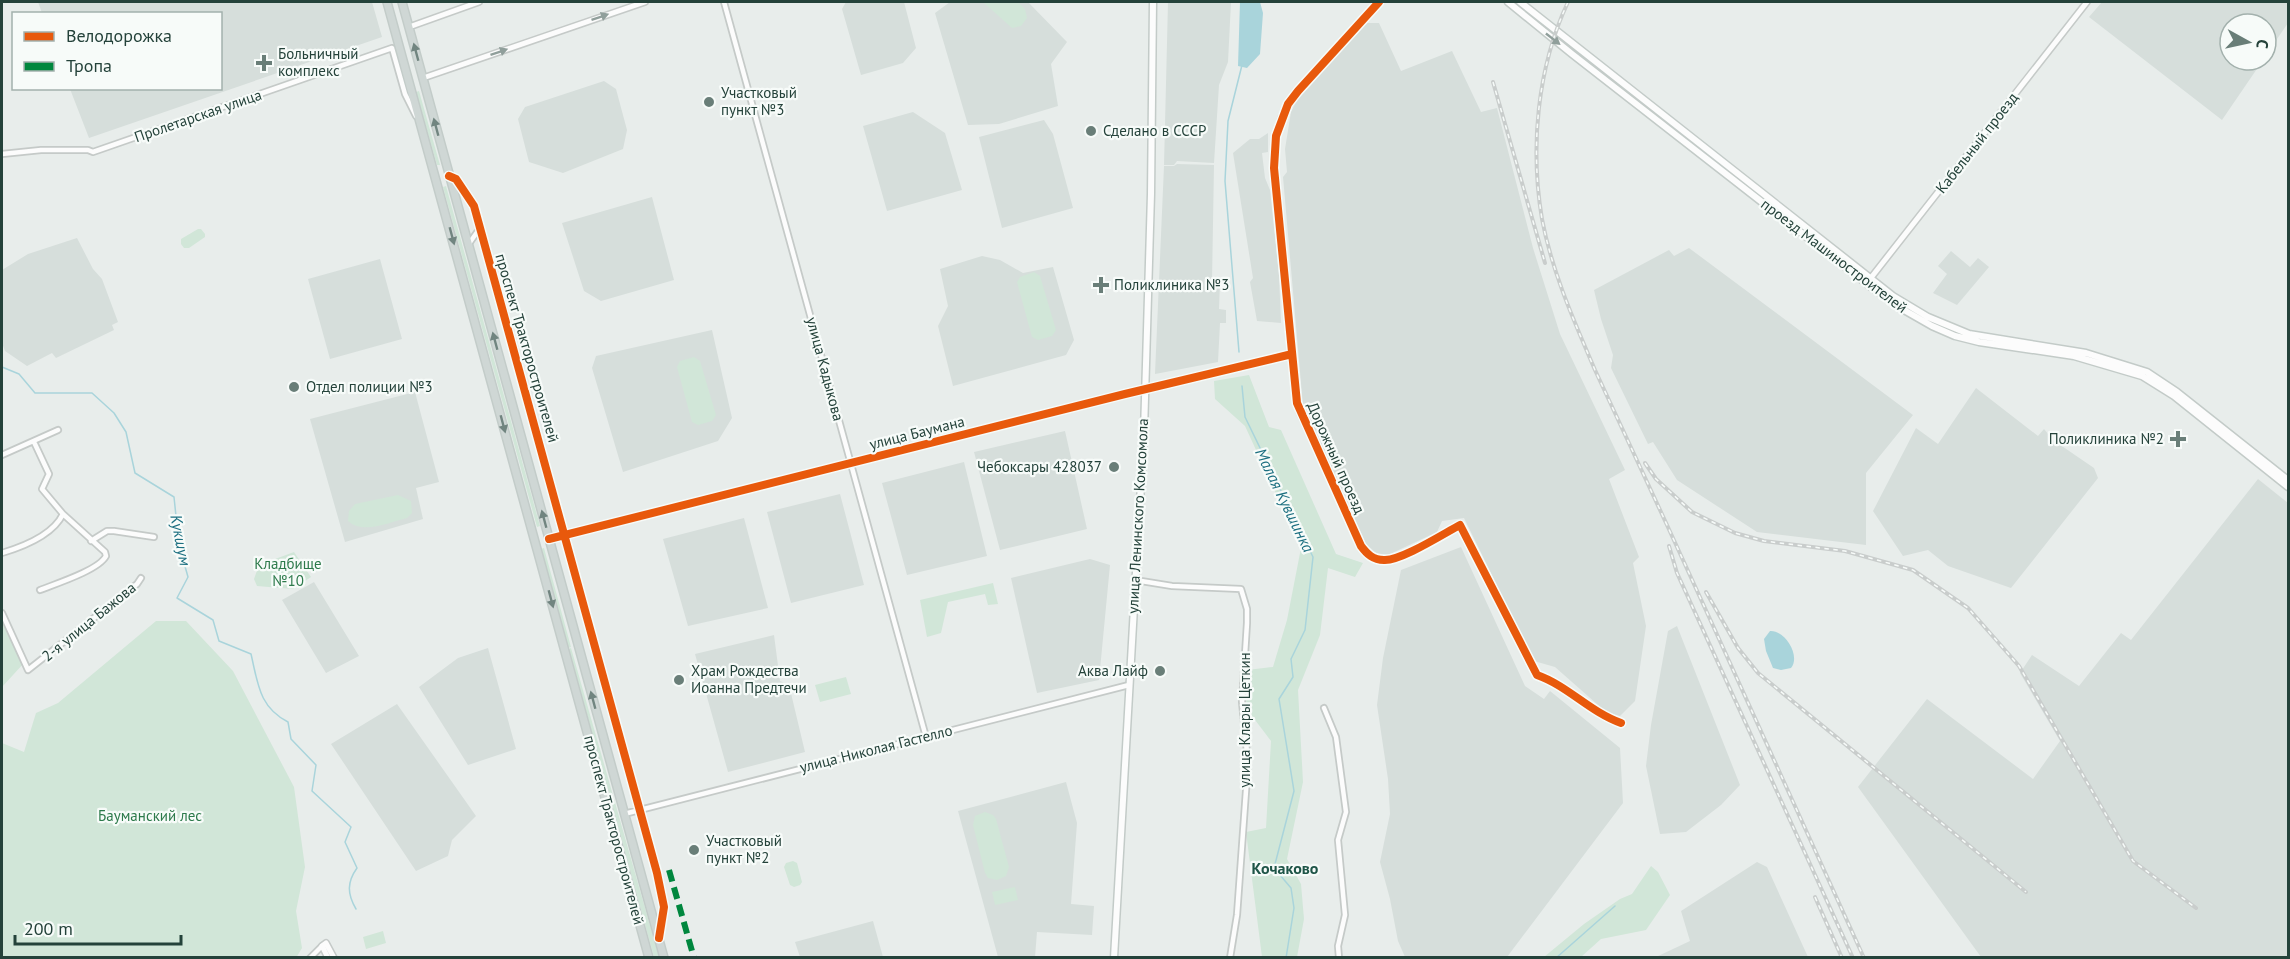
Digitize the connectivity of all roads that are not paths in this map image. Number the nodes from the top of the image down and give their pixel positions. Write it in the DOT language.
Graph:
graph roads {
  1 [pos="387,2"];
  2 [pos="402,2"];
  3 [pos="479,2"];
  4 [pos="645,2"];
  5 [pos="724,2"];
  6 [pos="1153,2"];
  7 [pos="1379,2"];
  8 [pos="1508,2"];
  9 [pos="1520,2"];
  10 [pos="2087,2"];
  11 [pos="409,27"];
  12 [pos="396,35"];
  13 [pos="392,48"];
  14 [pos="408,77"];
  15 [pos="423,78"];
  16 [pos="1673,128"];
  17 [pos="422,129"];
  18 [pos="2,154"];
  19 [pos="449,176"];
  20 [pos="480,228"];
  21 [pos="468,245"];
  22 [pos="1868,281"];
  23 [pos="1292,354"];
  24 [pos="1145,389"];
  25 [pos="58,430"];
  26 [pos="34,442"];
  27 [pos="2,455"];
  28 [pos="2257,459"];
  29 [pos="851,463"];
  30 [pos="2289,480"];
  31 [pos="2289,487"];
  32 [pos="63,514"];
  33 [pos="565,535"];
  34 [pos="154,537"];
  35 [pos="549,539"];
  36 [pos="91,541"];
  37 [pos="536,543"];
  38 [pos="2,552"];
  39 [pos="141,578"];
  40 [pos="1136,580"];
  41 [pos="40,590"];
  42 [pos="2,613"];
  43 [pos="1129,685"];
  44 [pos="1324,708"];
  45 [pos="1621,723"];
  46 [pos="926,737"];
  47 [pos="640,810"];
  48 [pos="624,814"];
  49 [pos="659,938"];
  50 [pos="324,944"];
  51 [pos="310,957"];
  52 [pos="328,957"];
  53 [pos="334,957"];
  54 [pos="649,957"];
  55 [pos="664,957"];
  56 [pos="1114,957"];
  57 [pos="1230,957"];
  58 [pos="1341,957"];
  1 -- 12 [label="main road, проспект Тракторостроителей"];
  2 -- 11 [label="main road, проспект Тракторостроителей"];
  3 -- 11 [label="street"];
  15 -- 4 [label="street, one-way"];
  5 -- 29 [label="street, улица Кадыкова"];
  6 -- 24 [label="main road, улица Ленинского Комсомола"];
  7 -- 23 [label="street, Дорожный проезд"];
  8 -- 16 [label="main road, проезд Машиностроителей, one-way"];
  9 -- 16 [label="main road, проезд Машиностроителей"];
  10 -- 22 [label="street, Кабельный проезд"];
  11 -- 12 [label="main road"];
  15 -- 11 [label="main road, проспект Тракторостроителей, one-way"];
  12 -- 13 [label="street"];
  12 -- 14 [label="main road, проспект Тракторостроителей"];
  13 -- 17 [label="street"];
  13 -- 18 [label="street, Пролетарская улица"];
  14 -- 15 [label="main road"];
  14 -- 17 [label="main road, проспект Тракторостроителей"];
  19 -- 15 [label="main road, проспект Тракторостроителей, one-way"];
  16 -- 22 [label="main road, проезд Машиностроителей"];
  17 -- 37 [label="main road, проспект Тракторостроителей, one-way"];
  19 -- 20 [label="street, проспект Тракторостроителей"];
  19 -- 21 [label="main road, проспект Тракторостроителей"];
  20 -- 21 [label="street"];
  20 -- 33 [label="street, проспект Тракторостроителей"];
  35 -- 21 [label="main road, проспект Тракторостроителей, one-way"];
  22 -- 28 [label="main road, проезд Машиностроителей"];
  23 -- 24 [label="street, улица Баумана"];
  23 -- 45 [label="street, Дорожный проезд"];
  24 -- 29 [label="street, улица Баумана"];
  24 -- 40 [label="main road, улица Ленинского Комсомола"];
  25 -- 26 [label="street"];
  26 -- 27 [label="street"];
  26 -- 32 [label="street"];
  28 -- 30 [label="main road, проезд Машиностроителей"];
  28 -- 31 [label="main road, проезд Машиностроителей"];
  29 -- 33 [label="street, улица Баумана"];
  29 -- 46 [label="street, улица Кадыкова"];
  32 -- 36 [label="street"];
  32 -- 38 [label="street"];
  33 -- 35 [label="street, улица Баумана"];
  33 -- 47 [label="street, проспект Тракторостроителей"];
  34 -- 36 [label="street"];
  35 -- 37 [label="main road"];
  48 -- 35 [label="main road, проспект Тракторостроителей, one-way"];
  36 -- 41 [label="street"];
  37 -- 54 [label="main road, проспект Тракторостроителей, one-way"];
  39 -- 42 [label="street, 2-я улица Бажова"];
  40 -- 43 [label="main road, улица Ленинского Комсомола"];
  40 -- 57 [label="street, улица Клары Цеткин"];
  43 -- 46 [label="street, улица Николая Гастелло"];
  43 -- 56 [label="main road, улица Ленинского Комсомола"];
  44 -- 58 [label="street"];
  46 -- 47 [label="street, улица Николая Гастелло"];
  47 -- 48 [label="street, улица Николая Гастелло"];
  47 -- 49 [label="street, проспект Тракторостроителей"];
  48 -- 49 [label="main road, проспект Тракторостроителей"];
  49 -- 55 [label="main road, проспект Тракторостроителей"];
  50 -- 51 [label="street"];
  50 -- 52 [label="street"];
  50 -- 53 [label="street"];
}
